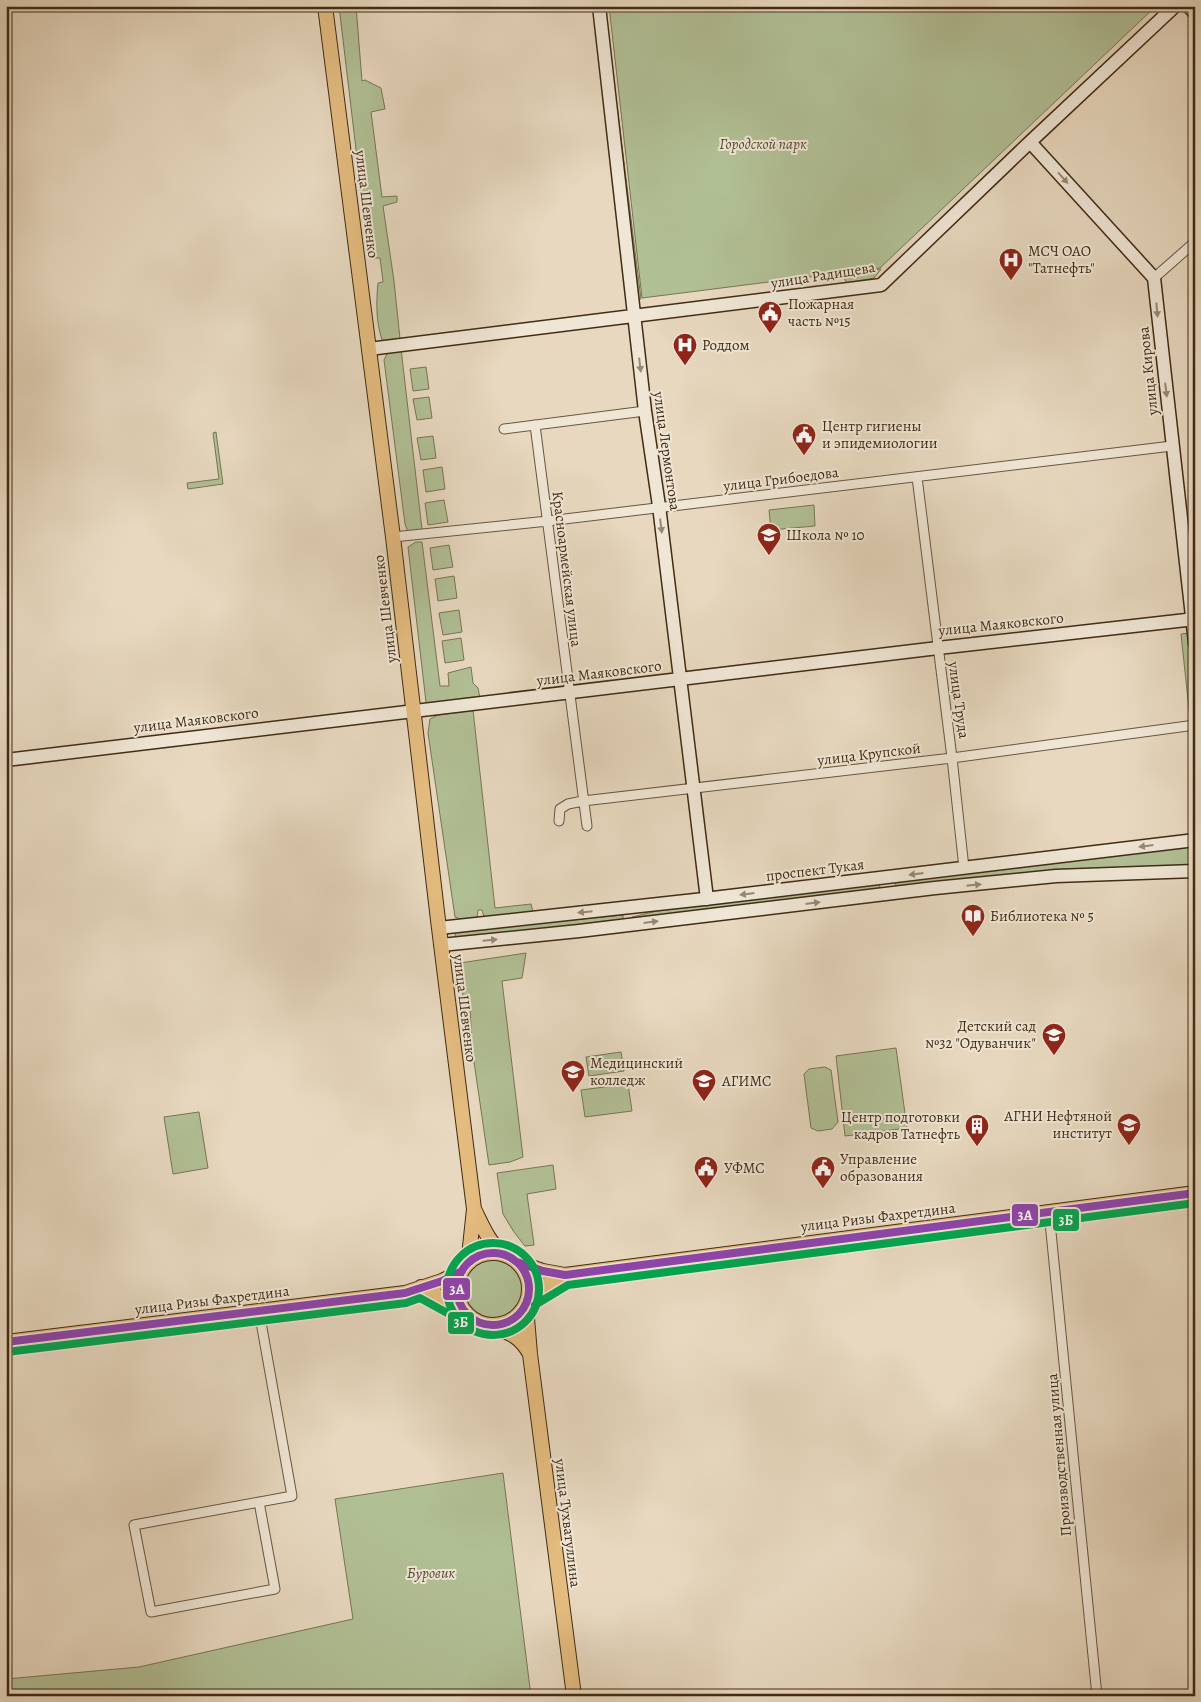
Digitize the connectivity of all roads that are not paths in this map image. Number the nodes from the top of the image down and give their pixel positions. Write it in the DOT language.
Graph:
graph roads {
  1 [pos="325,6"];
  2 [pos="599,6"];
  3 [pos="1175,6"];
  4 [pos="1188,6"];
  5 [pos="1195,13"];
  6 [pos="1030,142"];
  7 [pos="1195,242"];
  8 [pos="1154,278"];
  9 [pos="634,317"];
  10 [pos="369,349"];
  11 [pos="645,411"];
  12 [pos="535,425"];
  13 [pos="504,429"];
  14 [pos="1172,446"];
  15 [pos="917,477"];
  16 [pos="659,506"];
  17 [pos="548,521"];
  18 [pos="393,537"];
  19 [pos="1194,620"];
  20 [pos="1195,644"];
  21 [pos="938,648"];
  22 [pos="680,680"];
  23 [pos="569,692"];
  24 [pos="414,711"];
  25 [pos="1195,725"];
  26 [pos="952,758"];
  27 [pos="6,760"];
  28 [pos="694,789"];
  29 [pos="583,801"];
  30 [pos="559,821"];
  31 [pos="587,826"];
  32 [pos="1195,840"];
  33 [pos="964,868"];
  34 [pos="1195,871"];
  35 [pos="882,878"];
  36 [pos="884,895"];
  37 [pos="707,899"];
  38 [pos="626,908"];
  39 [pos="629,924"];
  40 [pos="439,928"];
  41 [pos="441,945"];
  42 [pos="1195,1193"];
  43 [pos="474,1209"];
  44 [pos="1049,1212"];
  45 [pos="504,1254"];
  46 [pos="517,1262"];
  47 [pos="464,1268"];
  48 [pos="565,1275"];
  49 [pos="421,1287"];
  50 [pos="527,1301"];
  51 [pos="463,1310"];
  52 [pos="258,1311"];
  53 [pos="491,1326"];
  54 [pos="6,1342"];
  55 [pos="530,1354"];
  56 [pos="259,1502"];
  57 [pos="574,1696"];
  58 [pos="1096,1696"];
  1 -- 10 [label="main road, улица Шевченко"];
  2 -- 9 [label="street, улица Лермонтова"];
  3 -- 6 [label="street, улица Радищева"];
  4 -- 5 [label="street"];
  6 -- 8 [label="street, one-way"];
  6 -- 9 [label="street, улица Радищева"];
  7 -- 8 [label="street"];
  8 -- 14 [label="street, улица Кирова, one-way"];
  9 -- 10 [label="street, улица Радищева"];
  9 -- 11 [label="street, улица Лермонтова, one-way"];
  10 -- 18 [label="main road, улица Шевченко"];
  11 -- 12 [label="street"];
  11 -- 16 [label="street, улица Лермонтова"];
  12 -- 13 [label="street"];
  12 -- 17 [label="street, Красноармейская улица"];
  14 -- 15 [label="street, улица Грибоедова"];
  14 -- 19 [label="street, улица Кирова"];
  15 -- 16 [label="street, улица Грибоедова"];
  15 -- 21 [label="street, улица Труда"];
  16 -- 17 [label="street, улица Грибоедова"];
  16 -- 22 [label="street, улица Лермонтова, one-way"];
  17 -- 18 [label="street, улица Грибоедова"];
  17 -- 23 [label="street, Красноармейская улица"];
  18 -- 24 [label="main road, улица Шевченко"];
  19 -- 20 [label="street, улица Кирова"];
  19 -- 21 [label="street, улица Маяковского"];
  21 -- 22 [label="street, улица Маяковского"];
  21 -- 26 [label="street, улица Труда"];
  22 -- 23 [label="street, улица Маяковского"];
  22 -- 28 [label="street, улица Лермонтова"];
  23 -- 24 [label="street, улица Маяковского"];
  23 -- 29 [label="street, Красноармейская улица"];
  24 -- 27 [label="street, улица Маяковского"];
  24 -- 40 [label="main road, улица Шевченко"];
  25 -- 26 [label="street, улица Крупской"];
  26 -- 28 [label="street, улица Крупской"];
  26 -- 33 [label="street, улица Труда"];
  28 -- 29 [label="street, улица Крупской"];
  28 -- 37 [label="street, улица Лермонтова"];
  29 -- 30 [label="street, улица Крупской"];
  29 -- 31 [label="street, Красноармейская улица"];
  32 -- 33 [label="street, проспект Тукая, one-way"];
  33 -- 35 [label="street, проспект Тукая, one-way"];
  36 -- 34 [label="street, one-way"];
  35 -- 36 [label="street"];
  35 -- 37 [label="street, проспект Тукая, one-way"];
  39 -- 36 [label="street, one-way"];
  37 -- 38 [label="street, проспект Тукая"];
  38 -- 39 [label="street"];
  38 -- 40 [label="street, проспект Тукая, one-way"];
  41 -- 39 [label="street, one-way"];
  40 -- 41 [label="main road, улица Шевченко"];
  41 -- 43 [label="main road, улица Шевченко"];
  42 -- 44 [label="main road, улица Ризы Фахретдина"];
  43 -- 45 [label="main road"];
  43 -- 47 [label="main road"];
  44 -- 48 [label="main road, улица Ризы Фахретдина"];
  44 -- 58 [label="street, Производственная улица"];
  45 -- 46 [label="main road"];
  45 -- 47 [label="main road"];
  46 -- 48 [label="main road"];
  46 -- 50 [label="main road"];
  47 -- 49 [label="main road, улица Ризы Фахретдина"];
  47 -- 51 [label="main road"];
  48 -- 50 [label="main road"];
  49 -- 51 [label="main road"];
  49 -- 52 [label="main road, улица Ризы Фахретдина"];
  50 -- 53 [label="main road"];
  50 -- 55 [label="main road, улица Тухватуллина"];
  51 -- 53 [label="main road"];
  52 -- 54 [label="main road, улица Ризы Фахретдина"];
  52 -- 56 [label="street"];
  53 -- 55 [label="main road"];
  55 -- 57 [label="main road, улица Тухватуллина"];
  56 -- 56 [label="street"];
}
